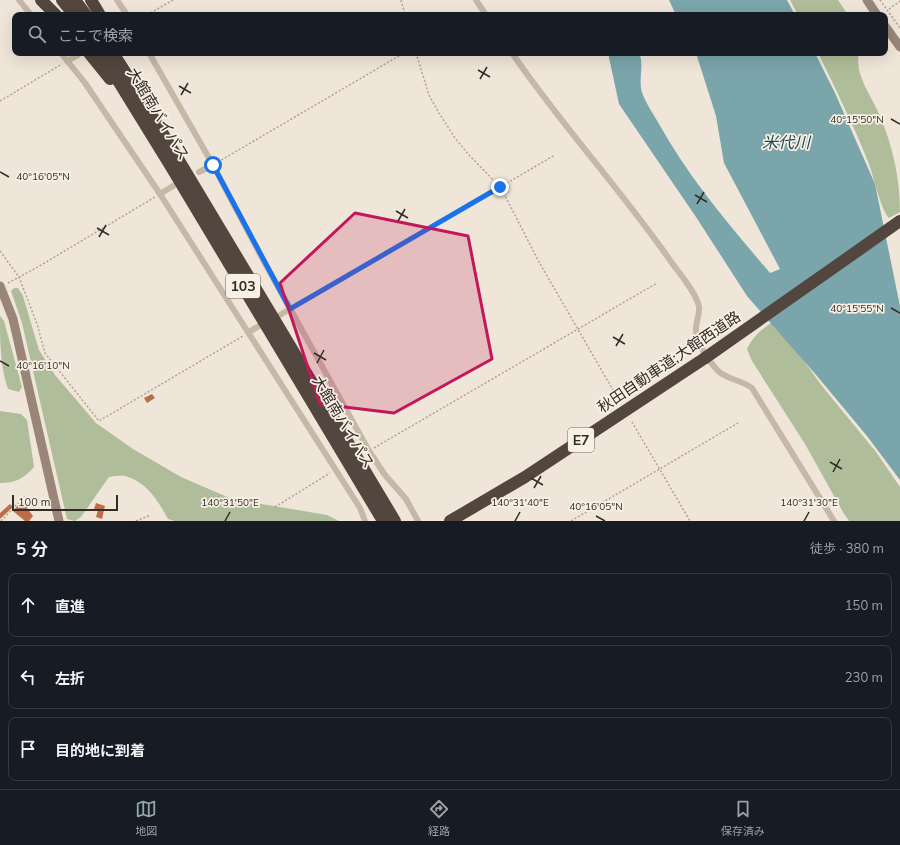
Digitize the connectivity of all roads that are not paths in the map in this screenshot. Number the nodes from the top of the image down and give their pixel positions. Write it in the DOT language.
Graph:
graph roads {
  1 [pos="19,0"];
  2 [pos="41,0"];
  3 [pos="62,0"];
  4 [pos="75,0"];
  5 [pos="91,0"];
  6 [pos="117,0"];
  7 [pos="476,0"];
  8 [pos="867,0"];
  9 [pos="29,12"];
  10 [pos="53,12"];
  11 [pos="72,12"];
  12 [pos="84,12"];
  13 [pos="98,12"];
  14 [pos="125,12"];
  15 [pos="484,12"];
  16 [pos="875,12"];
  17 [pos="888,30"];
  18 [pos="900,47"];
  19 [pos="63,56"];
  20 [pos="78,56"];
  21 [pos="85,56"];
  22 [pos="103,56"];
  23 [pos="115,56"];
  24 [pos="123,56"];
  25 [pos="151,56"];
  26 [pos="514,56"];
  27 [pos="67,61"];
  28 [pos="174,162"];
  29 [pos="213,165"];
  30 [pos="199,172"];
  31 [pos="173,186"];
  32 [pos="160,194"];
  33 [pos="900,221"];
  34 [pos="0,286"];
  35 [pos="290,309"];
  36 [pos="278,316"];
  37 [pos="259,326"];
  38 [pos="249,332"];
  39 [pos="452,520"];
  40 [pos="59,521"];
  41 [pos="365,521"];
  42 [pos="383,521"];
  43 [pos="396,521"];
  44 [pos="418,521"];
  45 [pos="834,521"];
  1 -- 9 [label="street"];
  2 -- 10 [label="highway"];
  3 -- 11 [label="highway"];
  4 -- 12 [label="highway"];
  5 -- 13 [label="highway"];
  6 -- 14 [label="street"];
  7 -- 15 [label="street"];
  8 -- 16 [label="street"];
  17 -- 18 [label="street"];
  19 -- 27 [label="street"];
  20 -- 27 [label="street"];
  21 -- 28 [label="highway"];
  22 -- 28 [label="highway, 大館南バイパス / 103"];
  23 -- 28 [label="highway, 大館南バイパス / 103"];
  24 -- 28 [label="highway"];
  25 -- 29 [label="street"];
  26 -- 45 [label="street"];
  27 -- 32 [label="street"];
  28 -- 42 [label="highway, 大館南バイパス / 103"];
  28 -- 43 [label="highway, 大館南バイパス / 103"];
  29 -- 30 [label="street"];
  29 -- 35 [label="street"];
  31 -- 32 [label="street"];
  32 -- 38 [label="street"];
  33 -- 39 [label="highway, 秋田自動車道;大館西道路 / E7, bridge"];
  34 -- 40 [label="street"];
  35 -- 36 [label="street"];
  35 -- 44 [label="street"];
  37 -- 38 [label="street"];
  38 -- 41 [label="street"];
}
